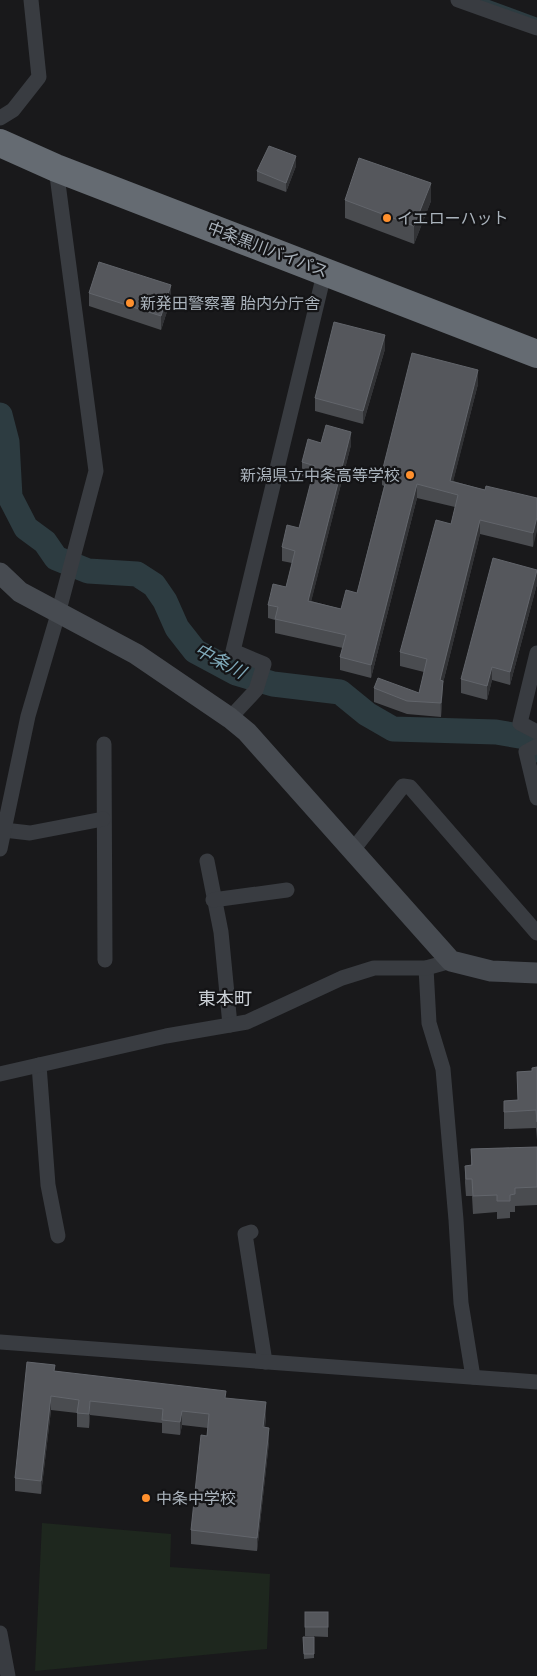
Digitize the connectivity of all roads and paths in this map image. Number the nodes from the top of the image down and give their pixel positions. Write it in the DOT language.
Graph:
graph roads {
  1 [pos="31,0"];
  2 [pos="458,0"];
  3 [pos="537,28"];
  4 [pos="0,118"];
  5 [pos="0,143"];
  6 [pos="56,168"];
  7 [pos="325,270"];
  8 [pos="537,354"];
  9 [pos="0,572"];
  10 [pos="58,614"];
  11 [pos="537,653"];
  12 [pos="230,718"];
  13 [pos="537,732"];
  14 [pos="104,744"];
  15 [pos="537,746"];
  16 [pos="537,798"];
  17 [pos="103,819"];
  18 [pos="4,830"];
  19 [pos="0,848"];
  20 [pos="352,851"];
  21 [pos="207,861"];
  22 [pos="287,890"];
  23 [pos="214,900"];
  24 [pos="537,933"];
  25 [pos="105,960"];
  26 [pos="451,961"];
  27 [pos="426,968"];
  28 [pos="537,973"];
  29 [pos="230,1025"];
  30 [pos="39,1065"];
  31 [pos="0,1074"];
  32 [pos="251,1232"];
  33 [pos="58,1236"];
  34 [pos="0,1342"];
  35 [pos="265,1362"];
  36 [pos="473,1377"];
  37 [pos="537,1382"];
  38 [pos="0,1633"];
  39 [pos="8,1676"];
  1 -- 4 [label="street"];
  2 -- 3 [label="street"];
  5 -- 6 [label="highway, 中条黒川バイパス"];
  6 -- 7 [label="highway, 中条黒川バイパス"];
  6 -- 10 [label="street"];
  7 -- 8 [label="highway, 中条黒川バイパス"];
  7 -- 12 [label="street"];
  9 -- 10 [label="street"];
  10 -- 12 [label="street"];
  10 -- 18 [label="street"];
  11 -- 13 [label="street"];
  12 -- 20 [label="street"];
  14 -- 17 [label="street"];
  15 -- 16 [label="street"];
  17 -- 18 [label="street"];
  17 -- 25 [label="street"];
  18 -- 19 [label="street"];
  20 -- 24 [label="street"];
  20 -- 26 [label="street"];
  21 -- 23 [label="street"];
  22 -- 23 [label="street"];
  23 -- 29 [label="street"];
  26 -- 27 [label="street"];
  26 -- 28 [label="street"];
  27 -- 29 [label="street"];
  27 -- 36 [label="street"];
  29 -- 30 [label="street"];
  30 -- 31 [label="street"];
  30 -- 33 [label="street"];
  32 -- 35 [label="street"];
  34 -- 35 [label="street"];
  35 -- 36 [label="street"];
  36 -- 37 [label="street"];
  38 -- 39 [label="street"];
}
